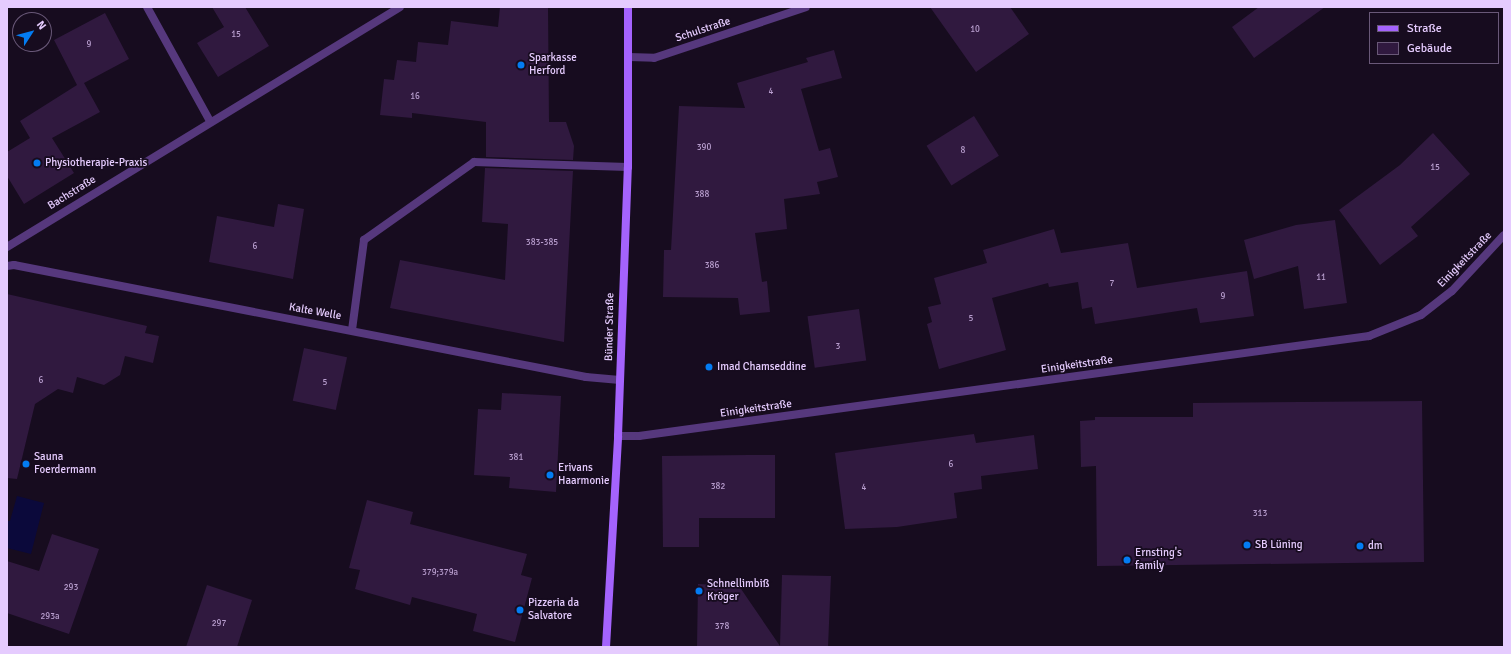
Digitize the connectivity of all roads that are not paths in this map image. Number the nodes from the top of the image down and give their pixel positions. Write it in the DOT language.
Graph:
graph roads {
  1 [pos="147,7"];
  2 [pos="400,7"];
  3 [pos="628,7"];
  4 [pos="806,7"];
  5 [pos="629,57"];
  6 [pos="210,121"];
  7 [pos="628,167"];
  8 [pos="1504,235"];
  9 [pos="7,247"];
  10 [pos="7,266"];
  11 [pos="352,330"];
  12 [pos="620,380"];
  13 [pos="618,436"];
  14 [pos="606,647"];
  1 -- 6 [label="street"];
  2 -- 6 [label="street, Bachstraße"];
  3 -- 5 [label="main road, Bünder Straße"];
  4 -- 5 [label="street, Schulstraße"];
  5 -- 7 [label="main road, Bünder Straße"];
  6 -- 9 [label="street, Bachstraße"];
  7 -- 11 [label="street"];
  7 -- 12 [label="main road, Bünder Straße"];
  8 -- 13 [label="street, Einigkeitstraße"];
  10 -- 11 [label="street, Kalte Welle"];
  11 -- 12 [label="street, Kalte Welle"];
  12 -- 13 [label="main road, Bünder Straße"];
  13 -- 14 [label="main road, Bünder Straße"];
}
